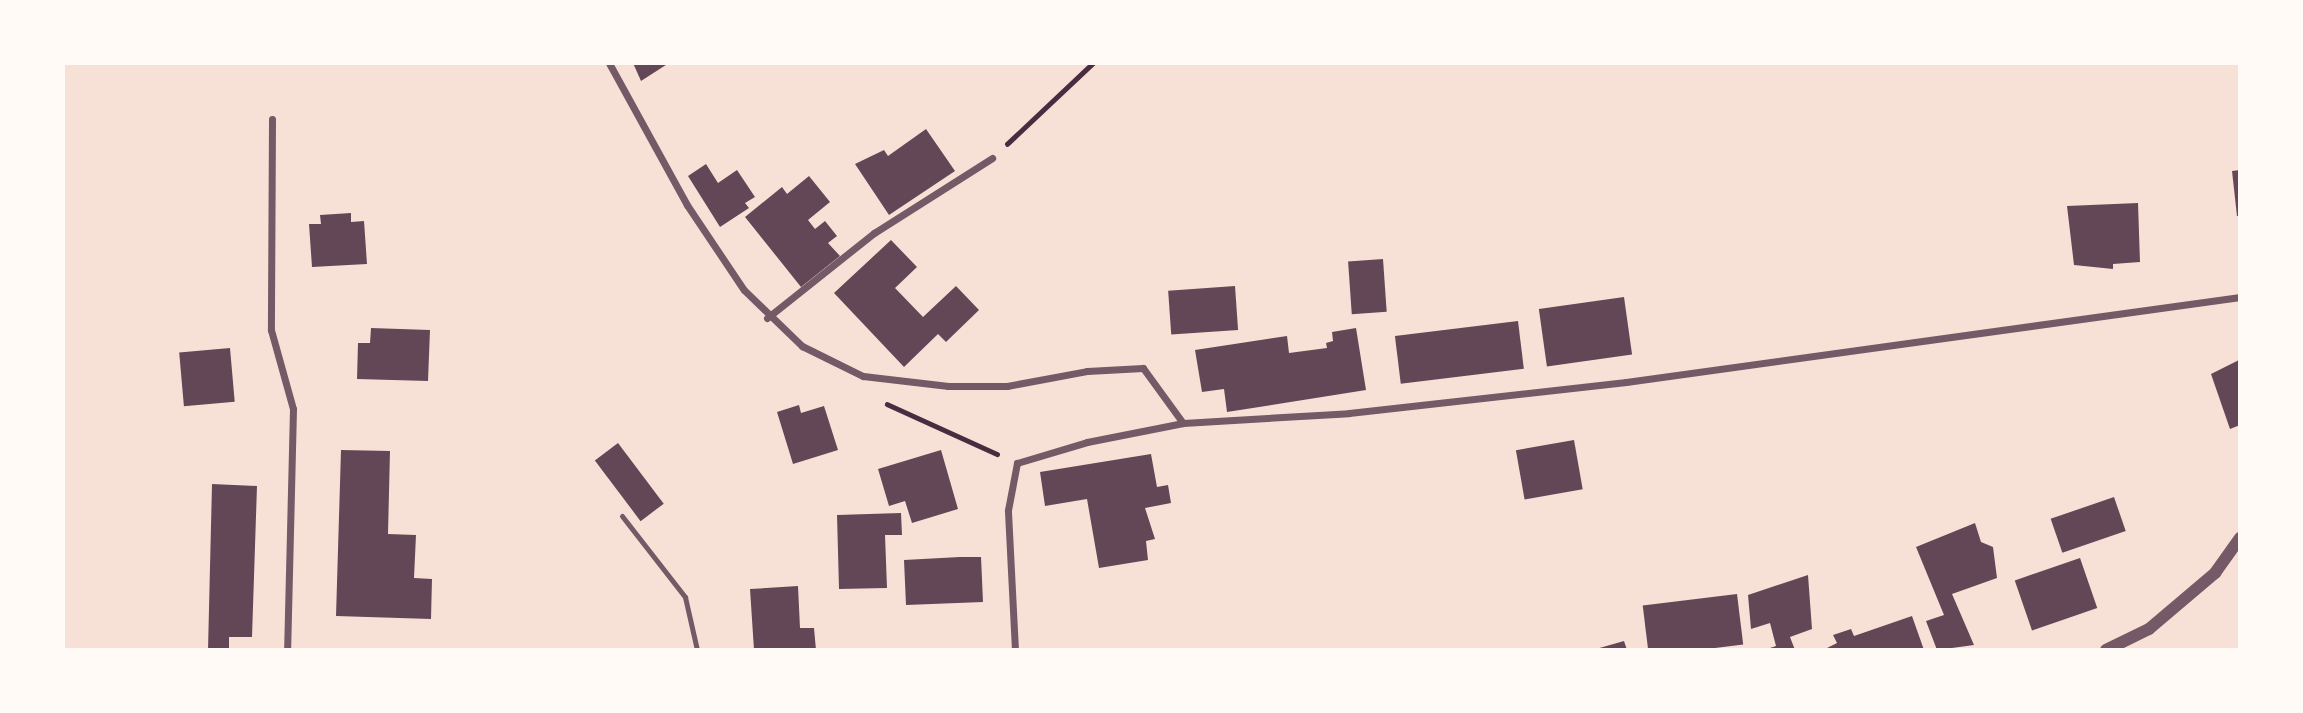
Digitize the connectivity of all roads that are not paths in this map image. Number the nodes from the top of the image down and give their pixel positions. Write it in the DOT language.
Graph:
graph roads {
  1 [pos="609,63"];
  2 [pos="272,119"];
  3 [pos="992,158"];
  4 [pos="2240,297"];
  5 [pos="767,318"];
  6 [pos="1183,423"];
  7 [pos="622,516"];
  8 [pos="2240,538"];
  9 [pos="287,650"];
  10 [pos="697,650"];
  11 [pos="1015,650"];
  12 [pos="2106,650"];
  1 -- 5 [label="street"];
  2 -- 9 [label="street"];
  3 -- 5 [label="street"];
  4 -- 6 [label="street"];
  5 -- 6 [label="street"];
  6 -- 11 [label="street"];
  7 -- 10 [label="lane"];
  8 -- 12 [label="street"];
}
